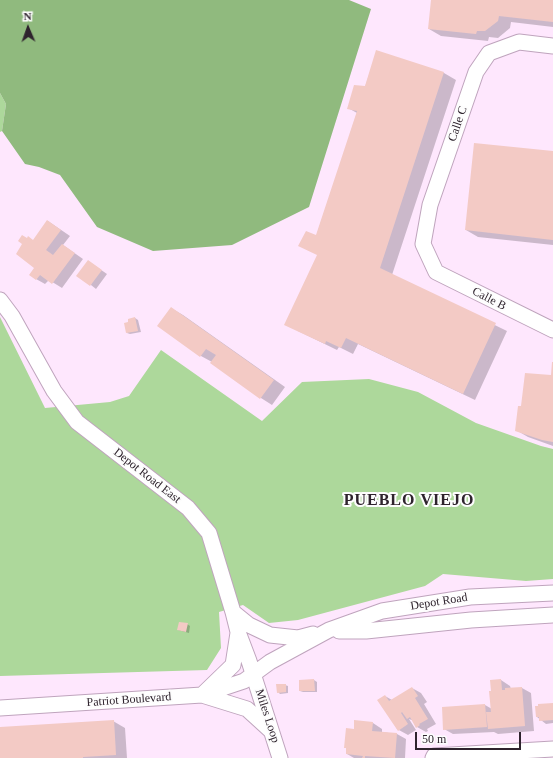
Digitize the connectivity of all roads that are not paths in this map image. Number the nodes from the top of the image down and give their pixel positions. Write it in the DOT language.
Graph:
graph roads {
  1 [pos="553,46"];
  2 [pos="430,260"];
  3 [pos="0,300"];
  4 [pos="553,330"];
  5 [pos="553,593"];
  6 [pos="233,612"];
  7 [pos="553,616"];
  8 [pos="329,630"];
  9 [pos="238,632"];
  10 [pos="253,675"];
  11 [pos="202,695"];
  12 [pos="0,708"];
  13 [pos="271,732"];
  14 [pos="553,749"];
  15 [pos="280,758"];
  16 [pos="433,758"];
  1 -- 2 [label="street, Calle C"];
  2 -- 4 [label="street, Calle B"];
  3 -- 6 [label="street, Depot Road East"];
  5 -- 8 [label="street, Depot Road"];
  6 -- 8 [label="street"];
  6 -- 9 [label="street, Depot Road East"];
  7 -- 8 [label="street, Depot Road"];
  8 -- 10 [label="street, Depot Road"];
  9 -- 10 [label="street, Depot Road East"];
  9 -- 11 [label="street"];
  10 -- 11 [label="street, Patriot Boulevard"];
  10 -- 13 [label="street, Miles Loop"];
  11 -- 12 [label="street, Patriot Boulevard"];
  11 -- 13 [label="street"];
  13 -- 15 [label="street, Miles Loop"];
  14 -- 16 [label="street"];
}
